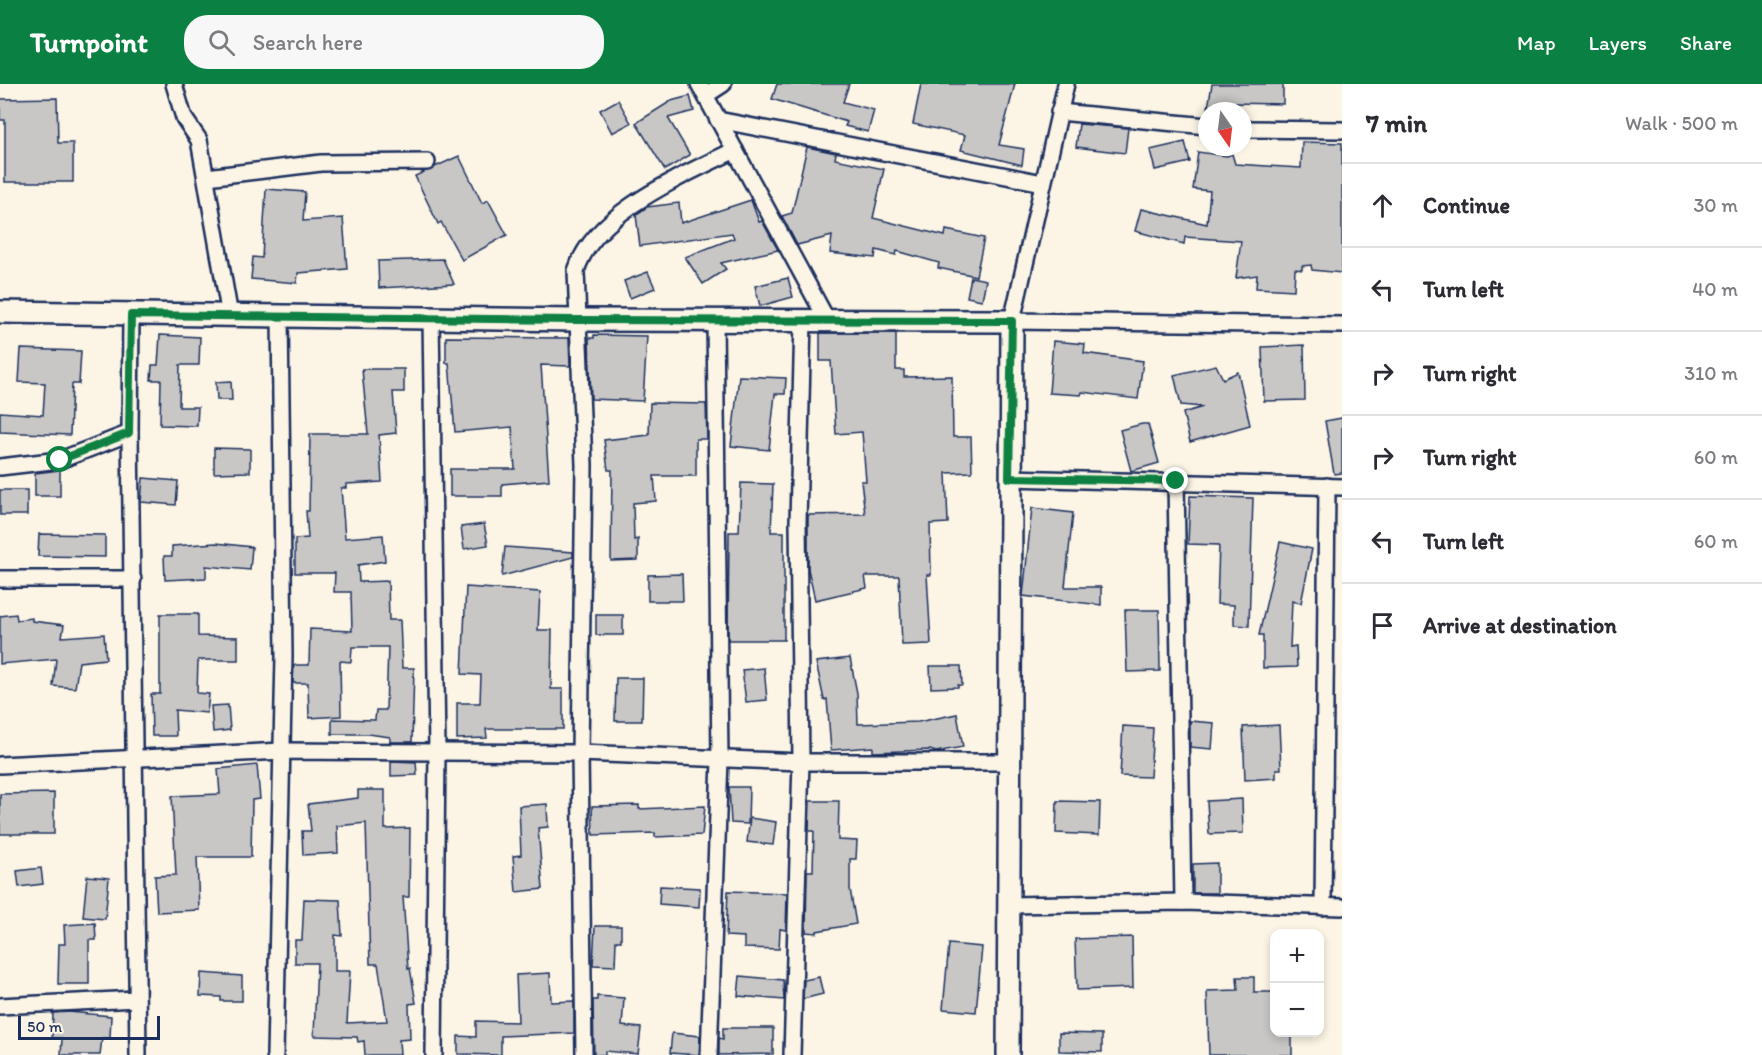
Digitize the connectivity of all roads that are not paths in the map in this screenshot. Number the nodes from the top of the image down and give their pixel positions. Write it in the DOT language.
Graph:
graph roads {
  1 [pos="174,84"];
  2 [pos="723,84"];
  3 [pos="1066,84"];
  4 [pos="702,90"];
  5 [pos="1059,112"];
  6 [pos="718,120"];
  7 [pos="1198,125"];
  8 [pos="1252,129"];
  9 [pos="1342,130"];
  10 [pos="735,150"];
  11 [pos="427,162"];
  12 [pos="207,177"];
  13 [pos="1043,183"];
  14 [pos="0,312"];
  15 [pos="131,315"];
  16 [pos="230,316"];
  17 [pos="280,316"];
  18 [pos="431,317"];
  19 [pos="715,319"];
  20 [pos="576,320"];
  21 [pos="803,320"];
  22 [pos="827,320"];
  23 [pos="1012,321"];
  24 [pos="1342,324"];
  25 [pos="129,433"];
  26 [pos="0,467"];
  27 [pos="1009,478"];
  28 [pos="1176,481"];
  29 [pos="1334,486"];
  30 [pos="0,579"];
  31 [pos="133,579"];
  32 [pos="282,751"];
  33 [pos="436,751"];
  34 [pos="580,753"];
  35 [pos="134,758"];
  36 [pos="720,760"];
  37 [pos="801,762"];
  38 [pos="1008,762"];
  39 [pos="0,765"];
  40 [pos="1183,902"];
  41 [pos="1010,905"];
  42 [pos="1323,907"];
  43 [pos="1342,908"];
  44 [pos="136,999"];
  45 [pos="0,1006"];
  46 [pos="138,1055"];
  47 [pos="275,1055"];
  48 [pos="434,1055"];
  49 [pos="584,1055"];
  50 [pos="709,1055"];
  51 [pos="792,1055"];
  52 [pos="1008,1055"];
  1 -- 12 [label="street"];
  2 -- 4 [label="street"];
  3 -- 5 [label="street"];
  4 -- 6 [label="street"];
  5 -- 7 [label="street"];
  5 -- 13 [label="street"];
  6 -- 10 [label="street"];
  6 -- 13 [label="street"];
  8 -- 9 [label="street"];
  10 -- 20 [label="street"];
  10 -- 22 [label="street"];
  11 -- 12 [label="street"];
  12 -- 16 [label="street"];
  13 -- 23 [label="street"];
  14 -- 15 [label="street"];
  15 -- 16 [label="street"];
  15 -- 25 [label="street"];
  16 -- 17 [label="street"];
  17 -- 18 [label="street"];
  17 -- 32 [label="street"];
  18 -- 20 [label="street"];
  18 -- 33 [label="street"];
  19 -- 20 [label="street"];
  19 -- 21 [label="street"];
  19 -- 36 [label="street"];
  20 -- 34 [label="street"];
  21 -- 22 [label="street"];
  21 -- 37 [label="street"];
  22 -- 23 [label="street"];
  23 -- 24 [label="street"];
  23 -- 27 [label="street"];
  25 -- 26 [label="street"];
  25 -- 31 [label="street"];
  27 -- 28 [label="street"];
  27 -- 38 [label="street"];
  28 -- 29 [label="street"];
  28 -- 40 [label="street"];
  29 -- 42 [label="street"];
  30 -- 31 [label="street"];
  31 -- 35 [label="street"];
  32 -- 33 [label="street"];
  32 -- 35 [label="street"];
  32 -- 47 [label="street"];
  33 -- 34 [label="street"];
  33 -- 48 [label="street"];
  34 -- 36 [label="street"];
  34 -- 49 [label="street"];
  35 -- 39 [label="street"];
  35 -- 44 [label="street"];
  36 -- 37 [label="street"];
  36 -- 50 [label="street"];
  37 -- 38 [label="street"];
  37 -- 51 [label="street"];
  38 -- 41 [label="street"];
  40 -- 41 [label="street"];
  40 -- 42 [label="street"];
  41 -- 52 [label="street"];
  42 -- 43 [label="street"];
  44 -- 45 [label="street"];
  44 -- 46 [label="street"];
}
